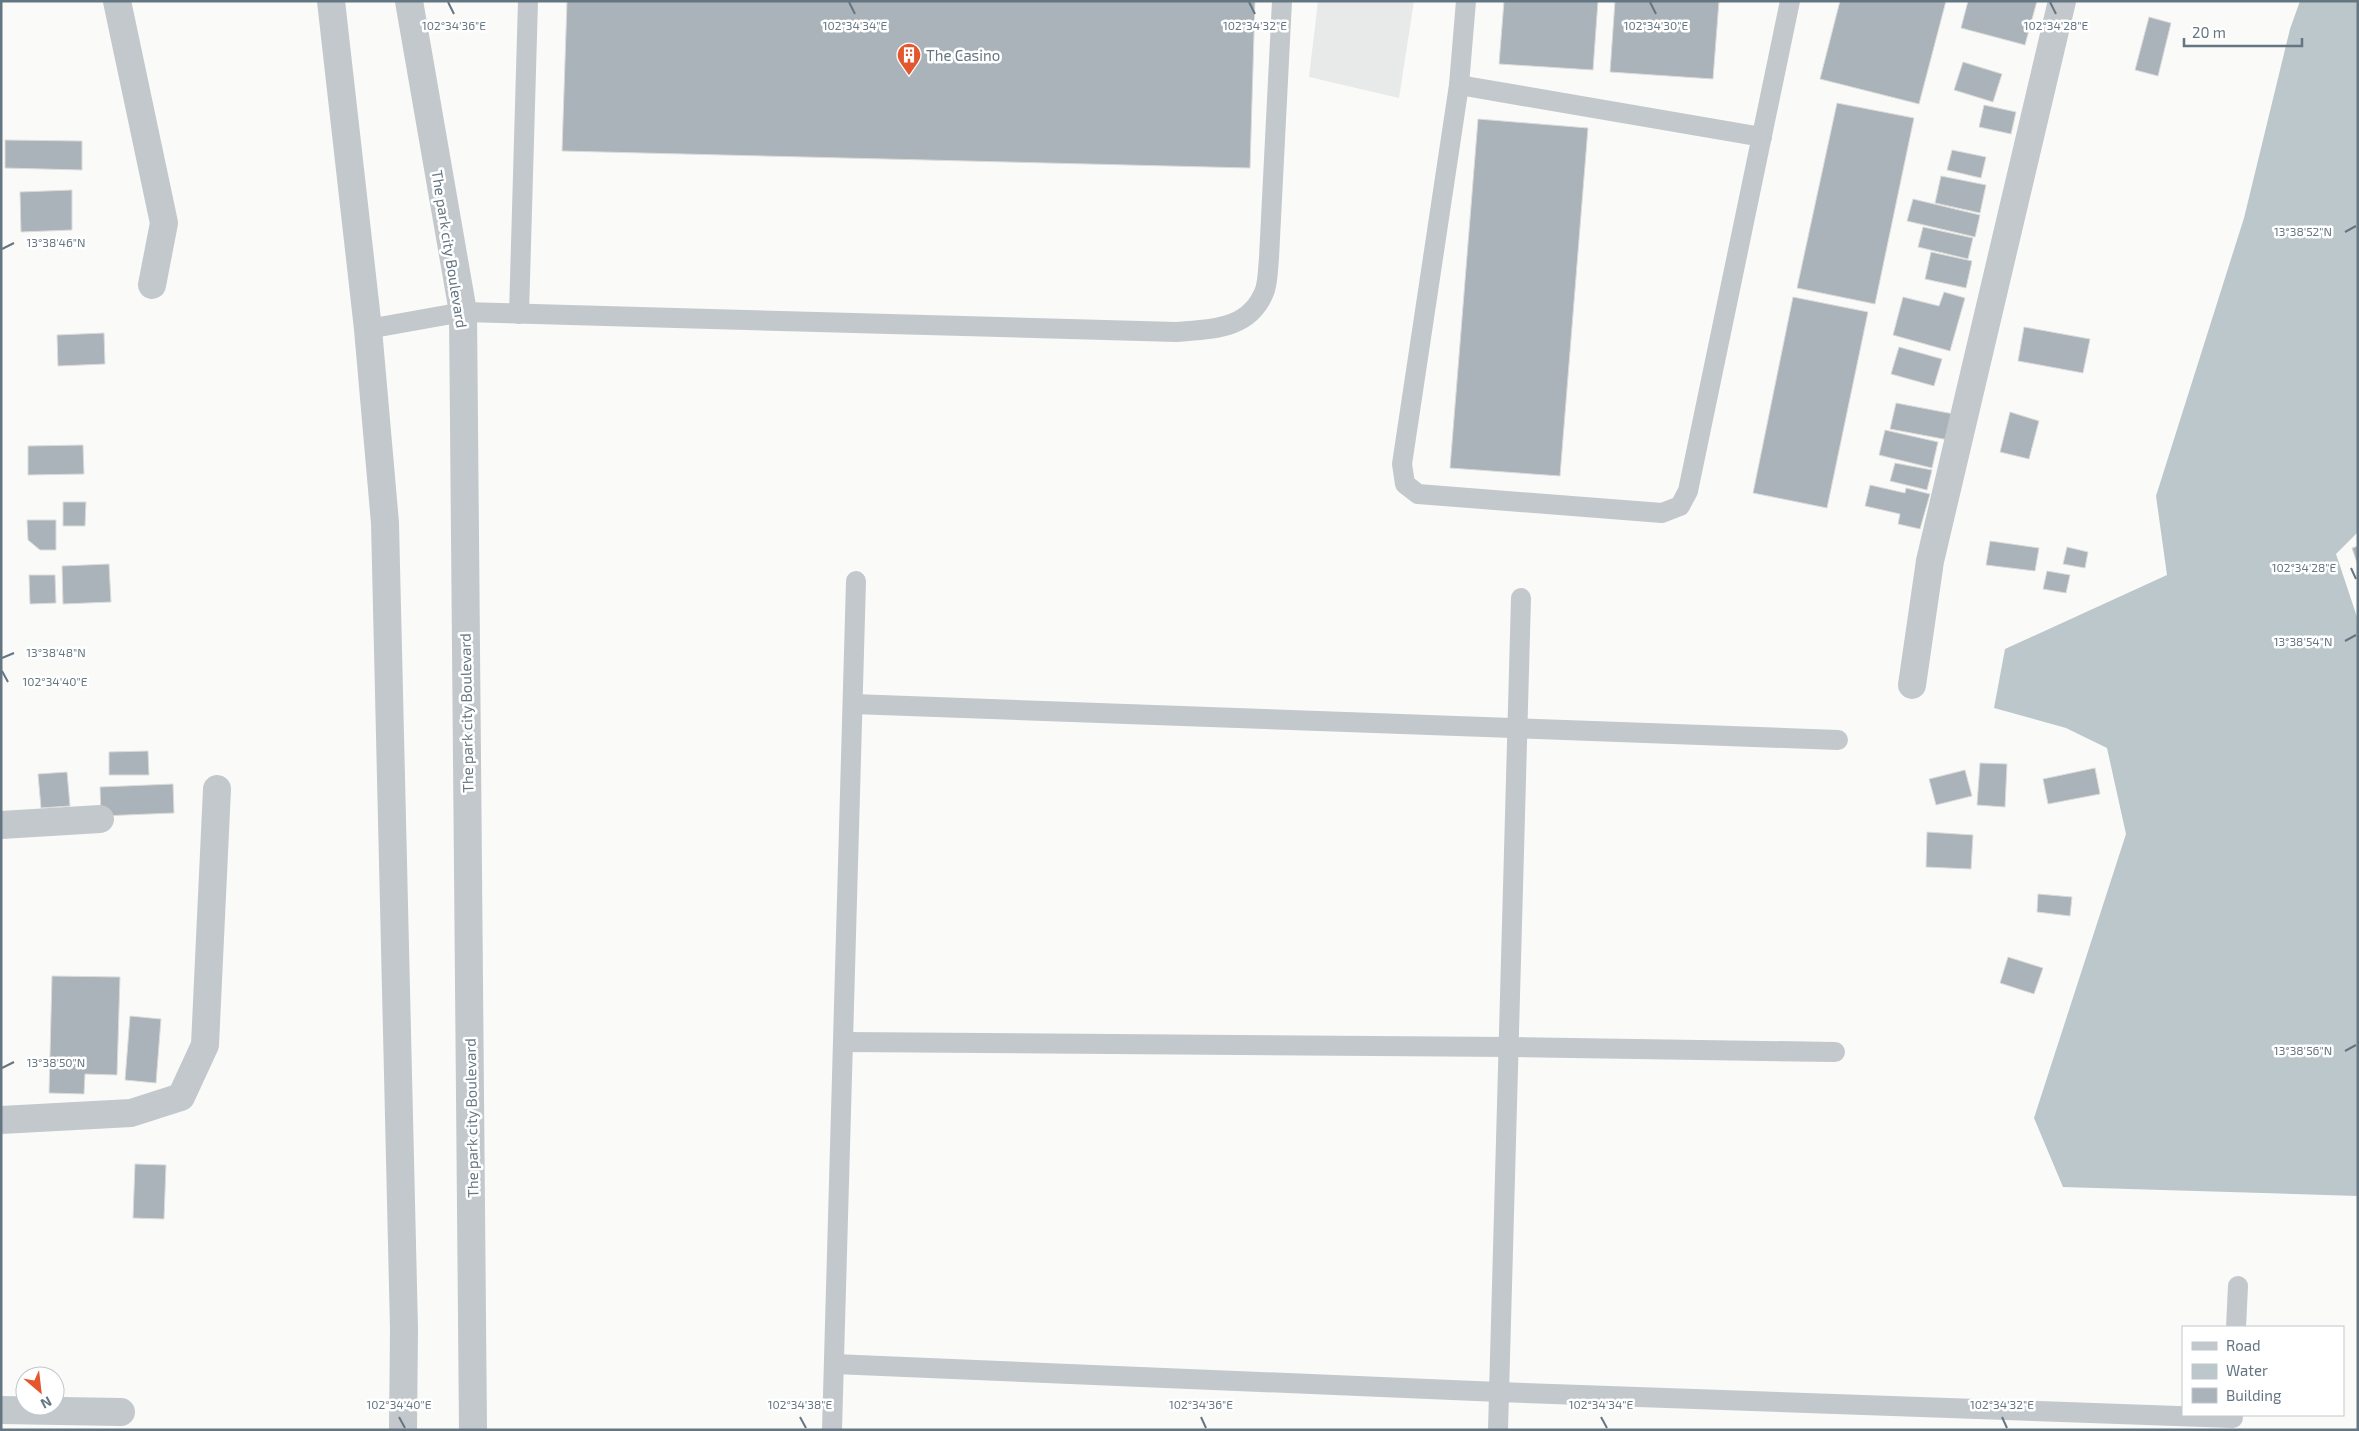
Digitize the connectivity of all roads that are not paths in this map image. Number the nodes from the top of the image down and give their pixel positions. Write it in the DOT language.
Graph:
graph roads {
  1 [pos="117,1"];
  2 [pos="331,1"];
  3 [pos="409,1"];
  4 [pos="528,1"];
  5 [pos="1282,1"];
  6 [pos="1466,1"];
  7 [pos="1790,1"];
  8 [pos="2062,1"];
  9 [pos="1459,85"];
  10 [pos="1762,137"];
  11 [pos="152,285"];
  12 [pos="463,312"];
  13 [pos="519,314"];
  14 [pos="368,330"];
  15 [pos="856,581"];
  16 [pos="1521,598"];
  17 [pos="1912,685"];
  18 [pos="853,704"];
  19 [pos="1518,728"];
  20 [pos="1838,740"];
  21 [pos="217,789"];
  22 [pos="100,819"];
  23 [pos="1,825"];
  24 [pos="843,1042"];
  25 [pos="1509,1047"];
  26 [pos="1835,1052"];
  27 [pos="1,1120"];
  28 [pos="2238,1286"];
  29 [pos="2236,1326"];
  30 [pos="834,1364"];
  31 [pos="1499,1392"];
  32 [pos="1,1410"];
  33 [pos="121,1412"];
  34 [pos="2232,1421"];
  35 [pos="403,1430"];
  36 [pos="473,1430"];
  37 [pos="832,1430"];
  38 [pos="1498,1430"];
  1 -- 11 [label="street"];
  2 -- 14 [label="street"];
  3 -- 12 [label="street, The park city Boulevard"];
  4 -- 13 [label="lane"];
  5 -- 13 [label="lane"];
  6 -- 9 [label="lane"];
  7 -- 10 [label="lane"];
  8 -- 17 [label="street"];
  9 -- 10 [label="lane"];
  9 -- 10 [label="lane"];
  12 -- 13 [label="lane"];
  12 -- 14 [label="lane"];
  12 -- 36 [label="street, The park city Boulevard"];
  14 -- 35 [label="street"];
  15 -- 18 [label="lane"];
  16 -- 19 [label="lane"];
  18 -- 19 [label="lane"];
  18 -- 24 [label="lane"];
  19 -- 20 [label="lane"];
  19 -- 25 [label="lane"];
  21 -- 27 [label="street"];
  22 -- 23 [label="street"];
  24 -- 25 [label="lane"];
  24 -- 30 [label="lane"];
  25 -- 26 [label="lane"];
  25 -- 31 [label="lane"];
  28 -- 29 [label="lane"];
  30 -- 31 [label="lane"];
  30 -- 37 [label="lane"];
  31 -- 34 [label="lane"];
  31 -- 38 [label="lane"];
  32 -- 33 [label="street"];
}
